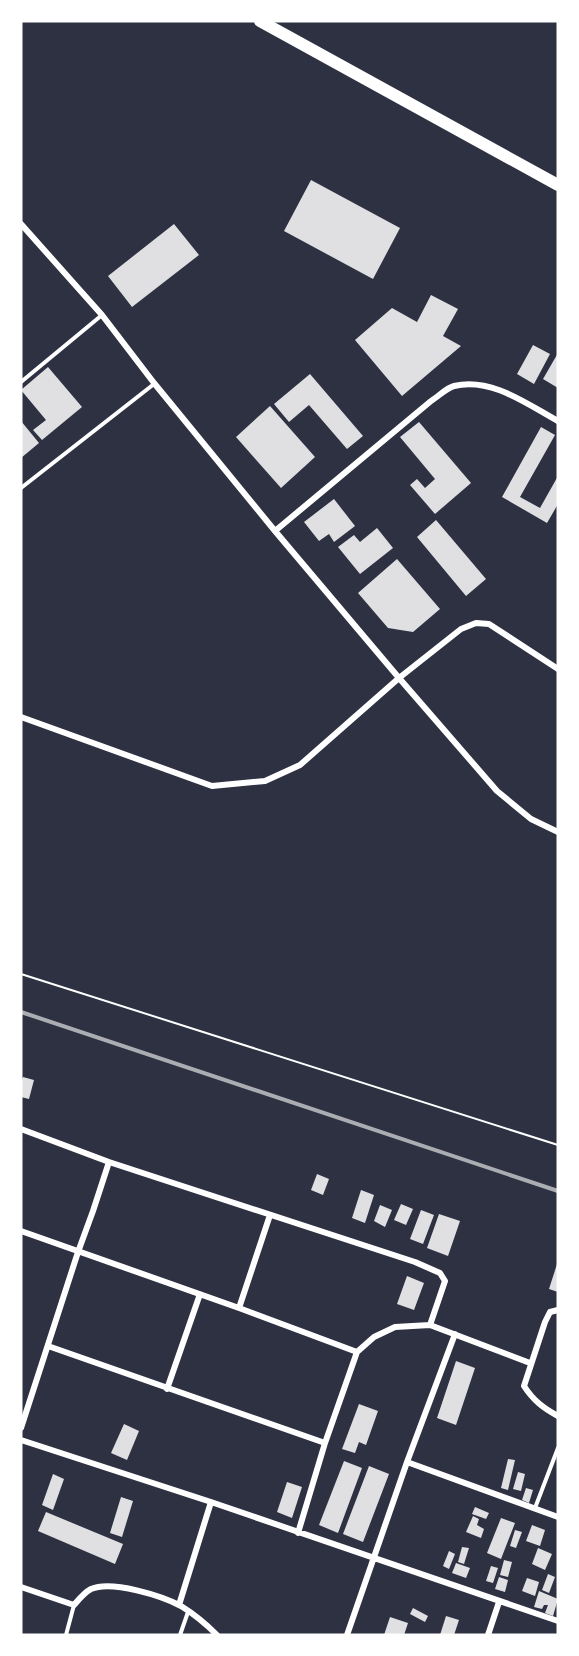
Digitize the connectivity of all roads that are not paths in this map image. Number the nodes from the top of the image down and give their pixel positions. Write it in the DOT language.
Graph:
graph roads {
  1 [pos="260,21"];
  2 [pos="558,185"];
  3 [pos="21,224"];
  4 [pos="102,315"];
  5 [pos="21,382"];
  6 [pos="154,383"];
  7 [pos="558,421"];
  8 [pos="21,488"];
  9 [pos="275,531"];
  10 [pos="558,669"];
  11 [pos="399,678"];
  12 [pos="21,717"];
  13 [pos="558,832"];
  14 [pos="21,1129"];
  15 [pos="109,1162"];
  16 [pos="270,1215"];
  17 [pos="21,1231"];
  18 [pos="78,1252"];
  19 [pos="200,1294"];
  20 [pos="238,1308"];
  21 [pos="558,1310"];
  22 [pos="430,1325"];
  23 [pos="455,1334"];
  24 [pos="48,1346"];
  25 [pos="357,1352"];
  26 [pos="530,1363"];
  27 [pos="167,1389"];
  28 [pos="558,1416"];
  29 [pos="21,1428"];
  30 [pos="21,1440"];
  31 [pos="325,1443"];
  32 [pos="558,1448"];
  33 [pos="407,1462"];
  34 [pos="211,1502"];
  35 [pos="534,1509"];
  36 [pos="558,1517"];
  37 [pos="298,1533"];
  38 [pos="373,1559"];
  39 [pos="21,1587"];
  40 [pos="499,1602"];
  41 [pos="74,1605"];
  42 [pos="179,1605"];
  43 [pos="189,1611"];
  44 [pos="558,1621"];
  45 [pos="66,1635"];
  46 [pos="180,1635"];
  47 [pos="217,1635"];
  48 [pos="347,1635"];
  49 [pos="488,1635"];
  1 -- 2 [label="highway"];
  3 -- 4 [label="street"];
  4 -- 5 [label="lane"];
  4 -- 6 [label="street"];
  6 -- 8 [label="lane"];
  6 -- 9 [label="street"];
  7 -- 9 [label="street"];
  9 -- 11 [label="street"];
  10 -- 11 [label="street"];
  11 -- 12 [label="street"];
  11 -- 13 [label="street"];
  14 -- 15 [label="street"];
  15 -- 16 [label="street"];
  15 -- 18 [label="street"];
  16 -- 20 [label="street"];
  16 -- 22 [label="street"];
  17 -- 18 [label="street"];
  18 -- 19 [label="street"];
  18 -- 24 [label="street"];
  19 -- 20 [label="street"];
  19 -- 27 [label="street"];
  20 -- 25 [label="street"];
  21 -- 26 [label="street"];
  22 -- 23 [label="street"];
  22 -- 25 [label="street"];
  23 -- 26 [label="street"];
  23 -- 33 [label="street"];
  24 -- 27 [label="street"];
  24 -- 29 [label="street"];
  25 -- 31 [label="street"];
  26 -- 28 [label="street"];
  27 -- 31 [label="street"];
  30 -- 34 [label="street"];
  31 -- 37 [label="street"];
  32 -- 35 [label="lane"];
  33 -- 35 [label="street"];
  33 -- 38 [label="street"];
  34 -- 37 [label="street"];
  34 -- 42 [label="street"];
  35 -- 36 [label="street"];
  37 -- 38 [label="street"];
  38 -- 40 [label="street"];
  38 -- 48 [label="street"];
  39 -- 41 [label="street"];
  40 -- 44 [label="street"];
  40 -- 49 [label="street"];
  41 -- 42 [label="street"];
  41 -- 45 [label="lane"];
  42 -- 43 [label="street"];
  43 -- 46 [label="lane"];
  43 -- 47 [label="street"];
}
